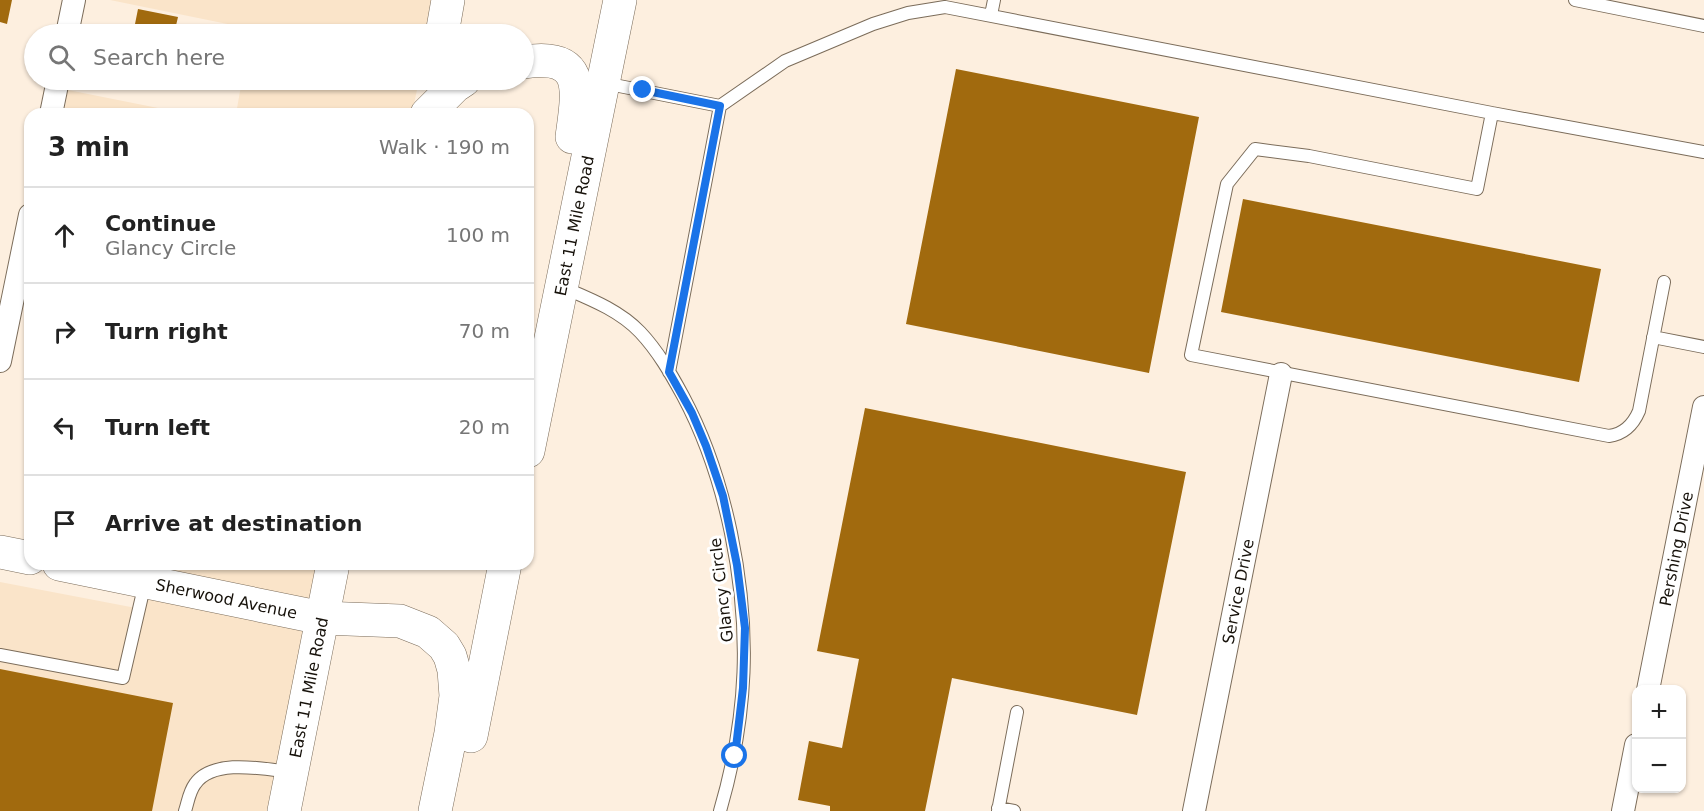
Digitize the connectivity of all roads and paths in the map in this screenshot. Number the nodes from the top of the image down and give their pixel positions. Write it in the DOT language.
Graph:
graph roads {
  1 [pos="74,0"];
  2 [pos="448,0"];
  3 [pos="620,0"];
  4 [pos="994,0"];
  5 [pos="1575,0"];
  6 [pos="991,15"];
  7 [pos="69,24"];
  8 [pos="444,24"];
  9 [pos="1704,26"];
  10 [pos="534,61"];
  11 [pos="603,82"];
  12 [pos="56,90"];
  13 [pos="431,90"];
  14 [pos="451,90"];
  15 [pos="720,106"];
  16 [pos="52,108"];
  17 [pos="427,108"];
  18 [pos="432,108"];
  19 [pos="1492,113"];
  20 [pos="1704,152"];
  21 [pos="574,228"];
  22 [pos="24,244"];
  23 [pos="1664,282"];
  24 [pos="562,287"];
  25 [pos="1653,337"];
  26 [pos="1704,346"];
  27 [pos="0,361"];
  28 [pos="669,372"];
  29 [pos="1281,374"];
  30 [pos="1704,407"];
  31 [pos="534,422"];
  32 [pos="1700,454"];
  33 [pos="0,552"];
  34 [pos="24,557"];
  35 [pos="88,570"];
  36 [pos="332,570"];
  37 [pos="504,570"];
  38 [pos="145,582"];
  39 [pos="322,618"];
  40 [pos="0,655"];
  41 [pos="1649,685"];
  42 [pos="1017,712"];
  43 [pos="1632,765"];
  44 [pos="291,772"];
  45 [pos="998,809"];
  46 [pos="185,811"];
  47 [pos="284,811"];
  48 [pos="435,811"];
  49 [pos="456,811"];
  50 [pos="720,811"];
  51 [pos="1014,811"];
  52 [pos="1194,811"];
  53 [pos="1623,811"];
  1 -- 7 [label="street"];
  2 -- 8 [label="main road"];
  3 -- 11 [label="main road, East 11 Mile Road"];
  4 -- 6 [label="lane"];
  5 -- 9 [label="lane"];
  6 -- 15 [label="lane"];
  6 -- 19 [label="lane"];
  10 -- 21 [label="main road"];
  11 -- 15 [label="lane"];
  11 -- 21 [label="main road, East 11 Mile Road"];
  12 -- 16 [label="street"];
  13 -- 17 [label="main road"];
  14 -- 18 [label="main road"];
  15 -- 28 [label="lane"];
  19 -- 20 [label="lane"];
  19 -- 29 [label="lane"];
  21 -- 24 [label="main road, East 11 Mile Road"];
  22 -- 27 [label="street"];
  23 -- 25 [label="lane"];
  24 -- 28 [label="lane, Glancy Circle"];
  24 -- 31 [label="main road, East 11 Mile Road"];
  25 -- 26 [label="lane"];
  25 -- 29 [label="lane"];
  28 -- 50 [label="lane, Glancy Circle"];
  29 -- 52 [label="street, Service Drive"];
  30 -- 32 [label="street, Pershing Drive"];
  32 -- 41 [label="street, Pershing Drive"];
  33 -- 34 [label="main road"];
  35 -- 38 [label="main road, Sherwood Avenue"];
  36 -- 39 [label="main road, East 11 Mile Road"];
  37 -- 49 [label="main road"];
  38 -- 39 [label="main road, Sherwood Avenue"];
  38 -- 40 [label="lane"];
  39 -- 44 [label="main road, East 11 Mile Road"];
  39 -- 48 [label="main road, Sherwood Avenue"];
  42 -- 45 [label="lane"];
  43 -- 53 [label="street"];
  44 -- 46 [label="lane"];
  44 -- 47 [label="main road, East 11 Mile Road"];
  45 -- 51 [label="lane"];
}
